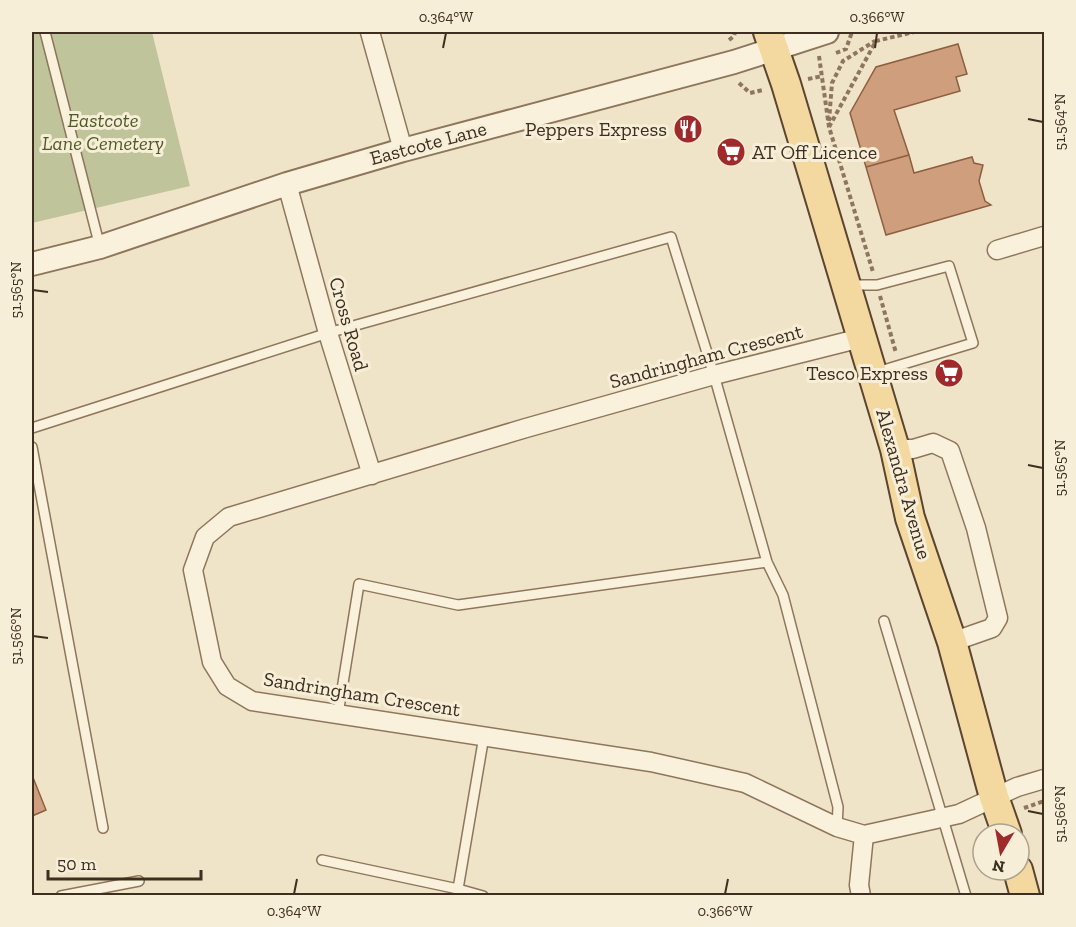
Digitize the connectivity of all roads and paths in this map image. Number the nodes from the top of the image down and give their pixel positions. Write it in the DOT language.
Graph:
graph roads {
  1 [pos="45,32"];
  2 [pos="370,32"];
  3 [pos="735,32"];
  4 [pos="914,32"];
  5 [pos="728,40"];
  6 [pos="771,40"];
  7 [pos="876,41"];
  8 [pos="823,42"];
  9 [pos="823,76"];
  10 [pos="802,80"];
  11 [pos="740,83"];
  12 [pos="761,90"];
  13 [pos="829,128"];
  14 [pos="403,150"];
  15 [pos="287,184"];
  16 [pos="1044,236"];
  17 [pos="100,247"];
  18 [pos="997,250"];
  19 [pos="32,264"];
  20 [pos="846,285"];
  21 [pos="876,285"];
  22 [pos="328,333"];
  23 [pos="861,338"];
  24 [pos="899,364"];
  25 [pos="872,374"];
  26 [pos="714,375"];
  27 [pos="32,428"];
  28 [pos="32,447"];
  29 [pos="895,448"];
  30 [pos="372,475"];
  31 [pos="767,562"];
  32 [pos="884,621"];
  33 [pos="952,642"];
  34 [pos="338,714"];
  35 [pos="484,736"];
  36 [pos="1044,778"];
  37 [pos="1006,792"];
  38 [pos="1044,801"];
  39 [pos="1024,808"];
  40 [pos="943,818"];
  41 [pos="1015,822"];
  42 [pos="1017,822"];
  43 [pos="837,827"];
  44 [pos="103,828"];
  45 [pos="864,835"];
  46 [pos="322,860"];
  47 [pos="139,881"];
  48 [pos="458,889"];
  49 [pos="856,892"];
  50 [pos="61,896"];
  51 [pos="483,896"];
  52 [pos="966,896"];
  1 -- 17 [label="lane"];
  2 -- 14 [label="street"];
  3 -- 5 [label="path"];
  4 -- 7 [label="path"];
  6 -- 8 [label="street, Eastcote Lane"];
  6 -- 14 [label="street, Eastcote Lane"];
  6 -- 20 [label="main road, Alexandra Avenue"];
  7 -- 13 [label="path"];
  7 -- 13 [label="path"];
  8 -- 9 [label="path"];
  9 -- 10 [label="path"];
  9 -- 13 [label="path"];
  11 -- 12 [label="path"];
  13 -- 21 [label="path"];
  14 -- 15 [label="street, Eastcote Lane"];
  15 -- 17 [label="street, Eastcote Lane"];
  15 -- 22 [label="street, Cross Road"];
  16 -- 18 [label="street"];
  17 -- 19 [label="street, Eastcote Lane"];
  20 -- 21 [label="lane"];
  20 -- 23 [label="main road, Alexandra Avenue"];
  21 -- 24 [label="path"];
  21 -- 24 [label="lane"];
  22 -- 26 [label="lane"];
  22 -- 27 [label="lane"];
  22 -- 30 [label="street, Cross Road"];
  23 -- 25 [label="main road, Alexandra Avenue"];
  23 -- 26 [label="street, Sandringham Crescent"];
  24 -- 25 [label="lane"];
  25 -- 29 [label="main road, Alexandra Avenue"];
  26 -- 30 [label="street, Sandringham Crescent"];
  26 -- 31 [label="lane"];
  28 -- 44 [label="lane"];
  29 -- 33 [label="main road, Alexandra Avenue"];
  29 -- 33 [label="street"];
  30 -- 34 [label="street, Sandringham Crescent"];
  31 -- 34 [label="lane"];
  31 -- 43 [label="lane"];
  32 -- 40 [label="lane"];
  33 -- 37 [label="main road, Alexandra Avenue"];
  34 -- 35 [label="street, Sandringham Crescent"];
  35 -- 43 [label="street, Sandringham Crescent"];
  35 -- 48 [label="lane"];
  36 -- 37 [label="street, Sandringham Crescent"];
  37 -- 39 [label="path"];
  37 -- 40 [label="street, Sandringham Crescent"];
  37 -- 41 [label="main road, Alexandra Avenue"];
  38 -- 39 [label="path"];
  39 -- 42 [label="path"];
  40 -- 45 [label="street, Sandringham Crescent"];
  40 -- 52 [label="lane"];
  43 -- 45 [label="street, Sandringham Crescent"];
  45 -- 49 [label="street"];
  46 -- 48 [label="lane"];
  47 -- 50 [label="lane"];
  48 -- 51 [label="lane"];
}
